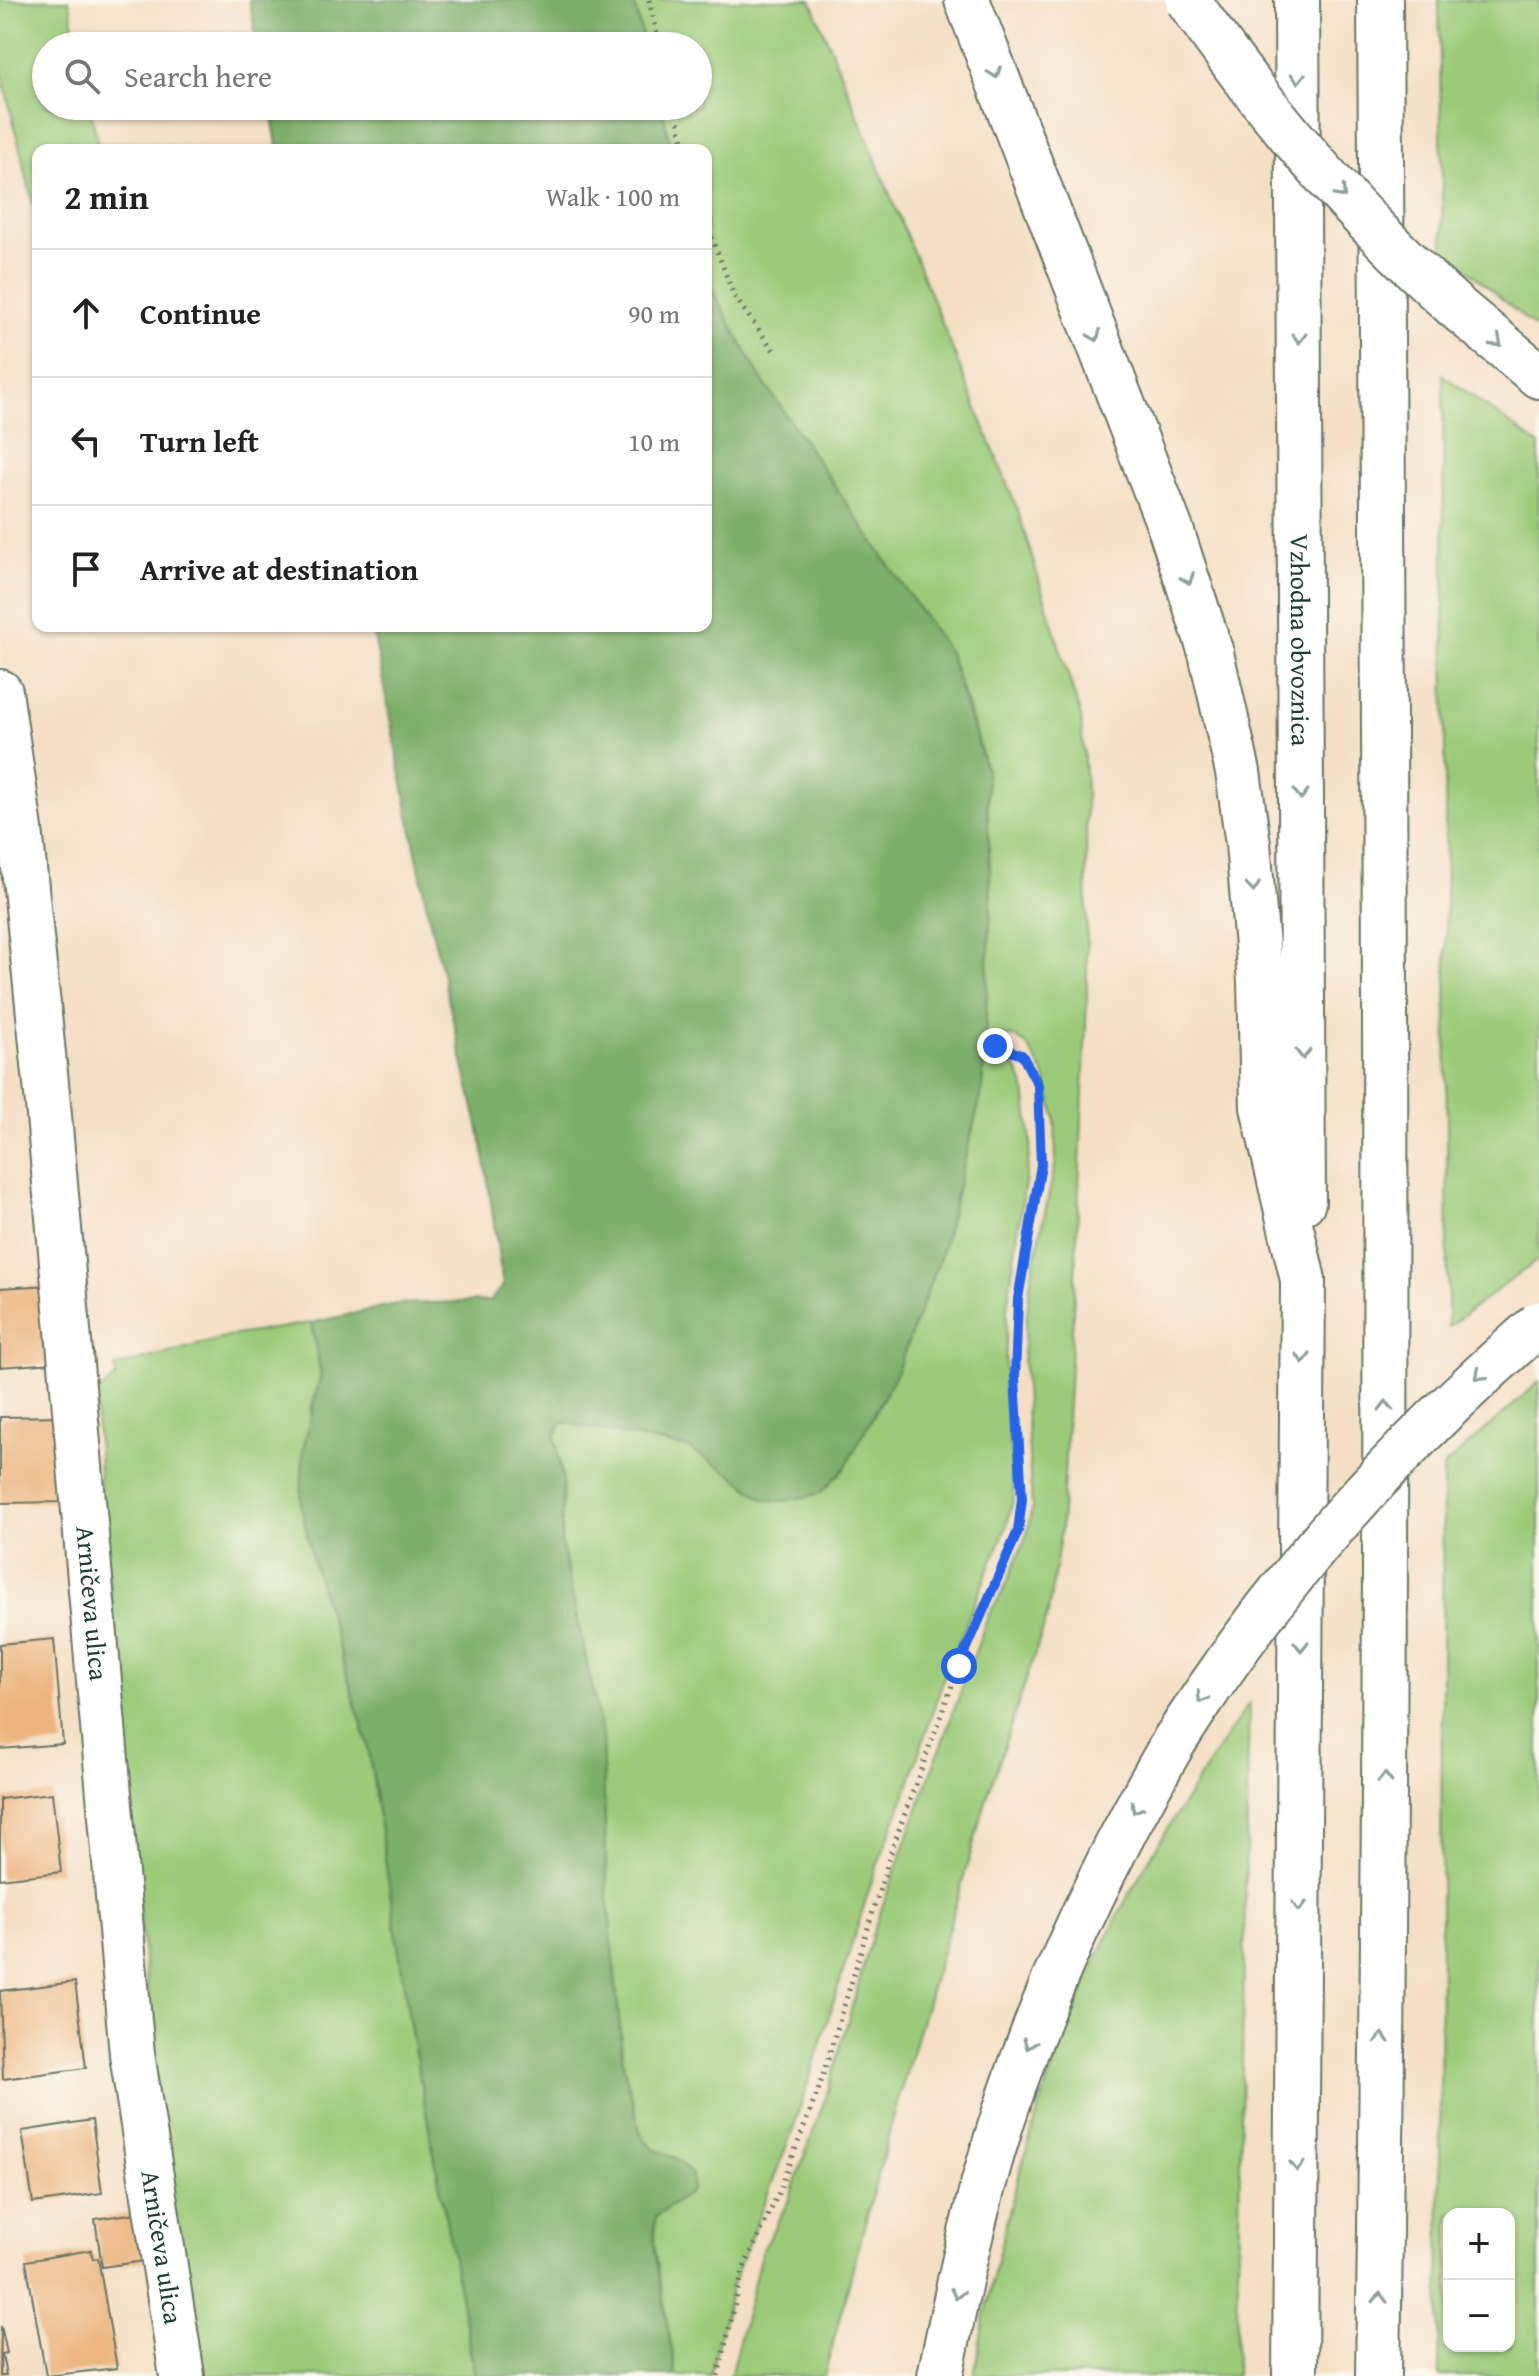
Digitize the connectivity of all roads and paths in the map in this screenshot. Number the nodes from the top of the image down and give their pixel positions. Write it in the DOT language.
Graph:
graph roads {
  1 [pos="649,0"];
  2 [pos="967,0"];
  3 [pos="1188,0"];
  4 [pos="1297,0"];
  5 [pos="1380,0"];
  6 [pos="657,32"];
  7 [pos="678,120"];
  8 [pos="684,144"];
  9 [pos="712,238"];
  10 [pos="774,351"];
  11 [pos="1539,376"];
  12 [pos="0,692"];
  13 [pos="995,1046"];
  14 [pos="1303,1280"];
  15 [pos="1539,1324"];
  16 [pos="182,2376"];
  17 [pos="718,2376"];
  18 [pos="940,2376"];
  19 [pos="1295,2376"];
  20 [pos="1378,2376"];
  1 -- 6 [label="path"];
  2 -- 14 [label="main road, one-way"];
  3 -- 11 [label="main road, one-way, bridge"];
  4 -- 14 [label="main road, Vzhodna obvoznica, one-way"];
  20 -- 5 [label="main road, one-way"];
  7 -- 8 [label="path"];
  9 -- 10 [label="path"];
  12 -- 16 [label="main road, Arničeva ulica"];
  13 -- 17 [label="path"];
  14 -- 19 [label="main road, one-way"];
  15 -- 18 [label="main road, one-way, bridge"];
}
